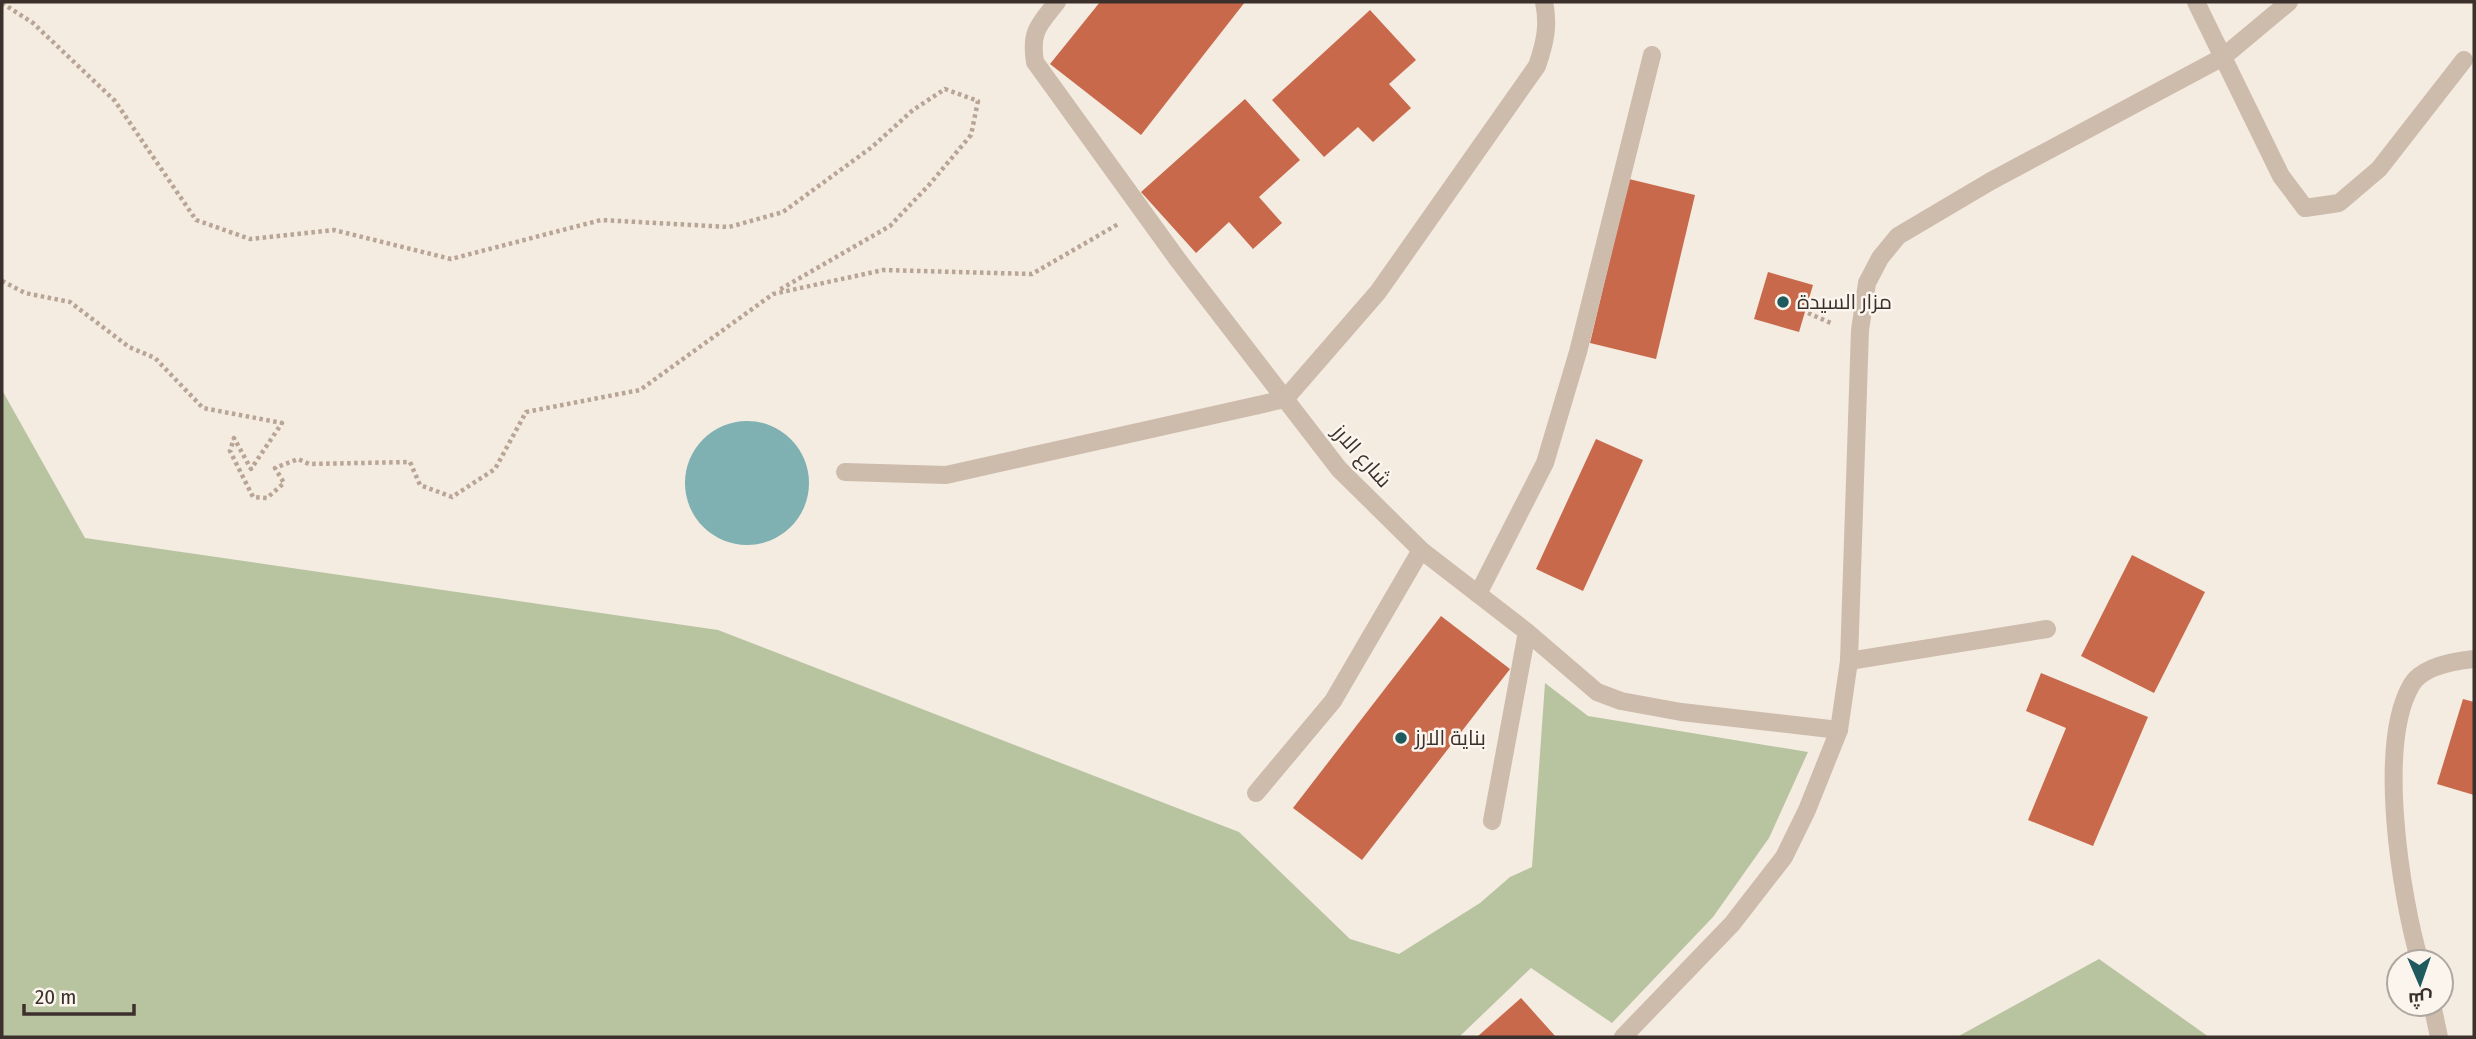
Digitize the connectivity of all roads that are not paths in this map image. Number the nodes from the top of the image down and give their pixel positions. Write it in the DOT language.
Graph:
graph roads {
  1 [pos="1057,2"];
  2 [pos="1544,2"];
  3 [pos="2196,2"];
  4 [pos="2289,2"];
  5 [pos="1652,55"];
  6 [pos="2222,57"];
  7 [pos="2464,61"];
  8 [pos="1285,399"];
  9 [pos="845,472"];
  10 [pos="1421,550"];
  11 [pos="1478,594"];
  12 [pos="2046,629"];
  13 [pos="1527,632"];
  14 [pos="2474,659"];
  15 [pos="1849,661"];
  16 [pos="1839,730"];
  17 [pos="1256,793"];
  18 [pos="1492,821"];
  19 [pos="2416,948"];
  20 [pos="2435,1018"];
  21 [pos="1623,1037"];
  22 [pos="2439,1037"];
  1 -- 8 [label="street, شارع الارز"];
  2 -- 8 [label="street"];
  3 -- 6 [label="street"];
  4 -- 6 [label="street"];
  5 -- 11 [label="street"];
  6 -- 7 [label="street"];
  6 -- 15 [label="street"];
  8 -- 9 [label="street"];
  8 -- 10 [label="street, شارع الارز"];
  10 -- 11 [label="street, شارع الارز"];
  10 -- 17 [label="street"];
  11 -- 13 [label="street, شارع الارز"];
  12 -- 15 [label="street"];
  13 -- 16 [label="street, شارع الارز"];
  13 -- 18 [label="street"];
  14 -- 19 [label="street"];
  15 -- 16 [label="street"];
  16 -- 21 [label="street"];
  20 -- 22 [label="street"];
}
